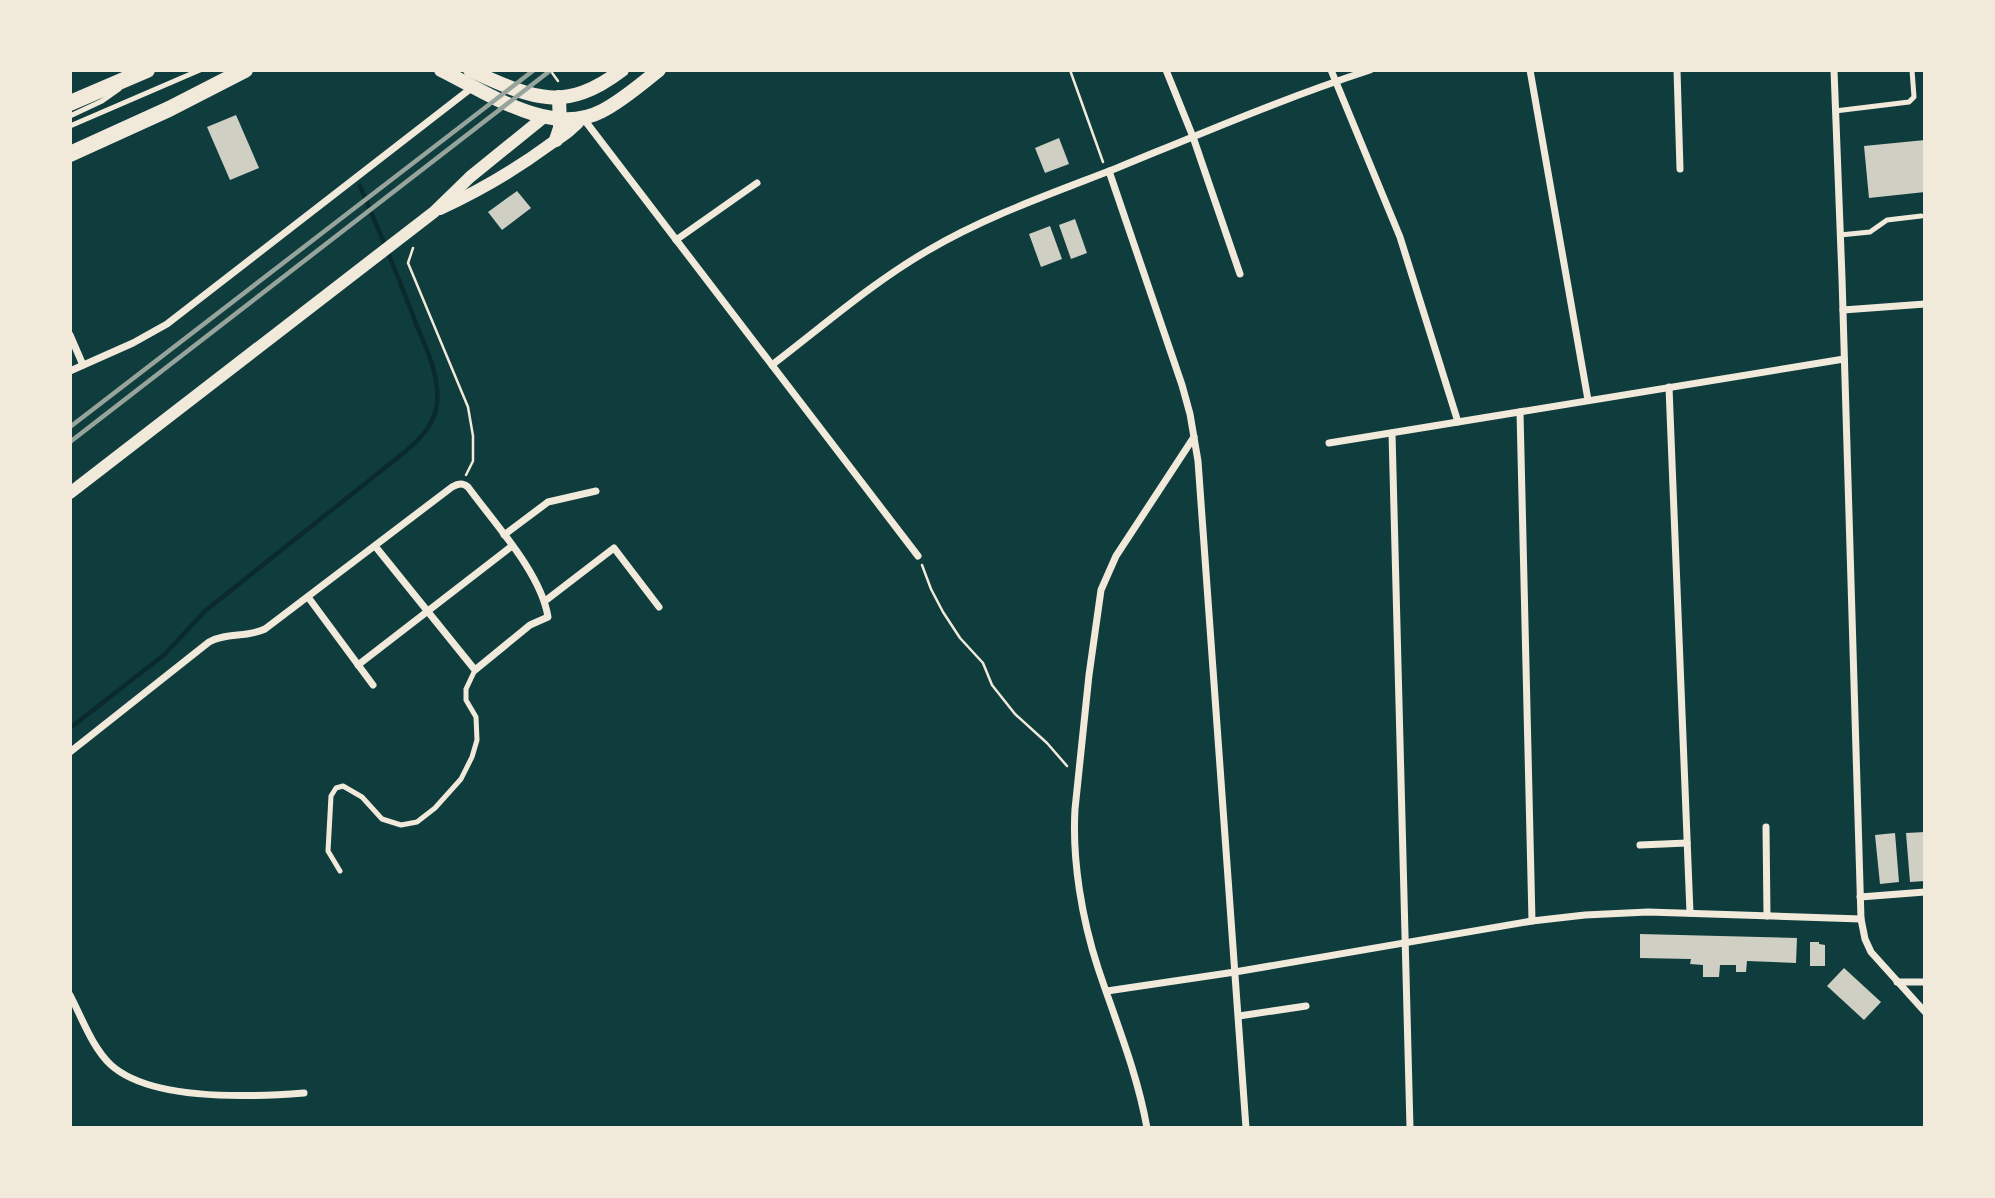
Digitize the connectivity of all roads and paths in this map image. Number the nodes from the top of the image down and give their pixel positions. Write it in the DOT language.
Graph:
graph roads {
  1 [pos="200,70"];
  2 [pos="246,70"];
  3 [pos="441,70"];
  4 [pos="470,70"];
  5 [pos="550,70"];
  6 [pos="622,70"];
  7 [pos="659,70"];
  8 [pos="1070,70"];
  9 [pos="1166,70"];
  10 [pos="1331,70"];
  11 [pos="1370,70"];
  12 [pos="1530,70"];
  13 [pos="1677,70"];
  14 [pos="1834,70"];
  15 [pos="1912,70"];
  16 [pos="141,73"];
  17 [pos="1336,81"];
  18 [pos="474,86"];
  19 [pos="560,91"];
  20 [pos="70,103"];
  21 [pos="1835,111"];
  22 [pos="70,116"];
  23 [pos="544,117"];
  24 [pos="583,117"];
  25 [pos="560,120"];
  26 [pos="70,126"];
  27 [pos="1193,137"];
  28 [pos="556,140"];
  29 [pos="70,154"];
  30 [pos="1680,169"];
  31 [pos="1109,171"];
  32 [pos="757,183"];
  33 [pos="434,212"];
  34 [pos="1921,216"];
  35 [pos="412,229"];
  36 [pos="1840,234"];
  37 [pos="677,240"];
  38 [pos="1240,274"];
  39 [pos="1925,304"];
  40 [pos="1843,310"];
  41 [pos="70,335"];
  42 [pos="1844,359"];
  43 [pos="83,365"];
  44 [pos="772,365"];
  45 [pos="70,371"];
  46 [pos="1669,387"];
  47 [pos="1588,400"];
  48 [pos="1520,412"];
  49 [pos="1458,422"];
  50 [pos="1392,433"];
  51 [pos="1195,436"];
  52 [pos="1329,443"];
  53 [pos="461,484"];
  54 [pos="596,491"];
  55 [pos="70,493"];
  56 [pos="504,535"];
  57 [pos="375,546"];
  58 [pos="512,546"];
  59 [pos="918,555"];
  60 [pos="308,597"];
  61 [pos="545,601"];
  62 [pos="659,607"];
  63 [pos="428,611"];
  64 [pos="358,665"];
  65 [pos="475,670"];
  66 [pos="373,685"];
  67 [pos="70,752"];
  68 [pos="1078,780"];
  69 [pos="1766,827"];
  70 [pos="1687,842"];
  71 [pos="1640,845"];
  72 [pos="340,871"];
  73 [pos="1925,892"];
  74 [pos="1860,897"];
  75 [pos="1690,913"];
  76 [pos="1767,916"];
  77 [pos="1861,919"];
  78 [pos="1532,921"];
  79 [pos="1406,943"];
  80 [pos="1235,972"];
  81 [pos="1898,982"];
  82 [pos="1925,982"];
  83 [pos="1107,991"];
  84 [pos="70,995"];
  85 [pos="1306,1006"];
  86 [pos="1925,1012"];
  87 [pos="1238,1016"];
  88 [pos="304,1093"];
  89 [pos="1147,1128"];
  90 [pos="1246,1128"];
  91 [pos="1410,1128"];
  1 -- 26 [label="lane"];
  2 -- 29 [label="main road"];
  3 -- 18 [label="main road"];
  4 -- 19 [label="main road"];
  5 -- 19 [label="path"];
  6 -- 19 [label="main road"];
  7 -- 24 [label="main road"];
  8 -- 31 [label="path"];
  9 -- 27 [label="street"];
  10 -- 17 [label="street"];
  11 -- 17 [label="street"];
  12 -- 47 [label="street"];
  13 -- 30 [label="street"];
  14 -- 21 [label="street"];
  15 -- 21 [label="lane"];
  16 -- 20 [label="main road"];
  16 -- 22 [label="lane"];
  17 -- 27 [label="street"];
  17 -- 49 [label="street"];
  18 -- 23 [label="main road"];
  18 -- 43 [label="street"];
  19 -- 23 [label="main road"];
  19 -- 25 [label="main road"];
  21 -- 36 [label="street"];
  23 -- 25 [label="main road"];
  23 -- 33 [label="street"];
  24 -- 25 [label="main road"];
  24 -- 28 [label="street"];
  24 -- 37 [label="street"];
  25 -- 28 [label="main road"];
  27 -- 31 [label="street"];
  27 -- 38 [label="street"];
  28 -- 33 [label="street"];
  31 -- 44 [label="street"];
  31 -- 51 [label="street"];
  32 -- 37 [label="street"];
  33 -- 35 [label="street"];
  34 -- 36 [label="lane"];
  35 -- 53 [label="path"];
  35 -- 55 [label="street"];
  36 -- 40 [label="street"];
  37 -- 44 [label="street"];
  39 -- 40 [label="street"];
  40 -- 42 [label="street"];
  41 -- 43 [label="street"];
  42 -- 46 [label="street"];
  42 -- 74 [label="street"];
  43 -- 45 [label="street"];
  44 -- 59 [label="street"];
  46 -- 47 [label="street"];
  46 -- 70 [label="street"];
  47 -- 48 [label="street"];
  48 -- 49 [label="street"];
  48 -- 78 [label="street"];
  49 -- 50 [label="street"];
  50 -- 52 [label="street"];
  50 -- 79 [label="street"];
  51 -- 68 [label="street"];
  51 -- 80 [label="street"];
  53 -- 56 [label="street"];
  53 -- 57 [label="street"];
  54 -- 56 [label="street"];
  56 -- 58 [label="street"];
  57 -- 60 [label="street"];
  57 -- 63 [label="street"];
  58 -- 61 [label="street"];
  58 -- 63 [label="street"];
  59 -- 68 [label="path"];
  60 -- 64 [label="street"];
  60 -- 67 [label="street"];
  61 -- 62 [label="street"];
  61 -- 65 [label="street"];
  63 -- 64 [label="street"];
  63 -- 65 [label="street"];
  64 -- 66 [label="street"];
  65 -- 72 [label="lane"];
  68 -- 83 [label="street"];
  69 -- 76 [label="street"];
  70 -- 71 [label="street"];
  70 -- 75 [label="street"];
  73 -- 74 [label="street"];
  74 -- 77 [label="street"];
  75 -- 76 [label="street"];
  75 -- 78 [label="street"];
  76 -- 77 [label="street"];
  77 -- 81 [label="street"];
  78 -- 79 [label="street"];
  79 -- 80 [label="street"];
  79 -- 91 [label="street"];
  80 -- 83 [label="street"];
  80 -- 87 [label="street"];
  81 -- 82 [label="street"];
  81 -- 86 [label="street"];
  83 -- 89 [label="street"];
  84 -- 88 [label="street"];
  85 -- 87 [label="street"];
  87 -- 90 [label="street"];
}
